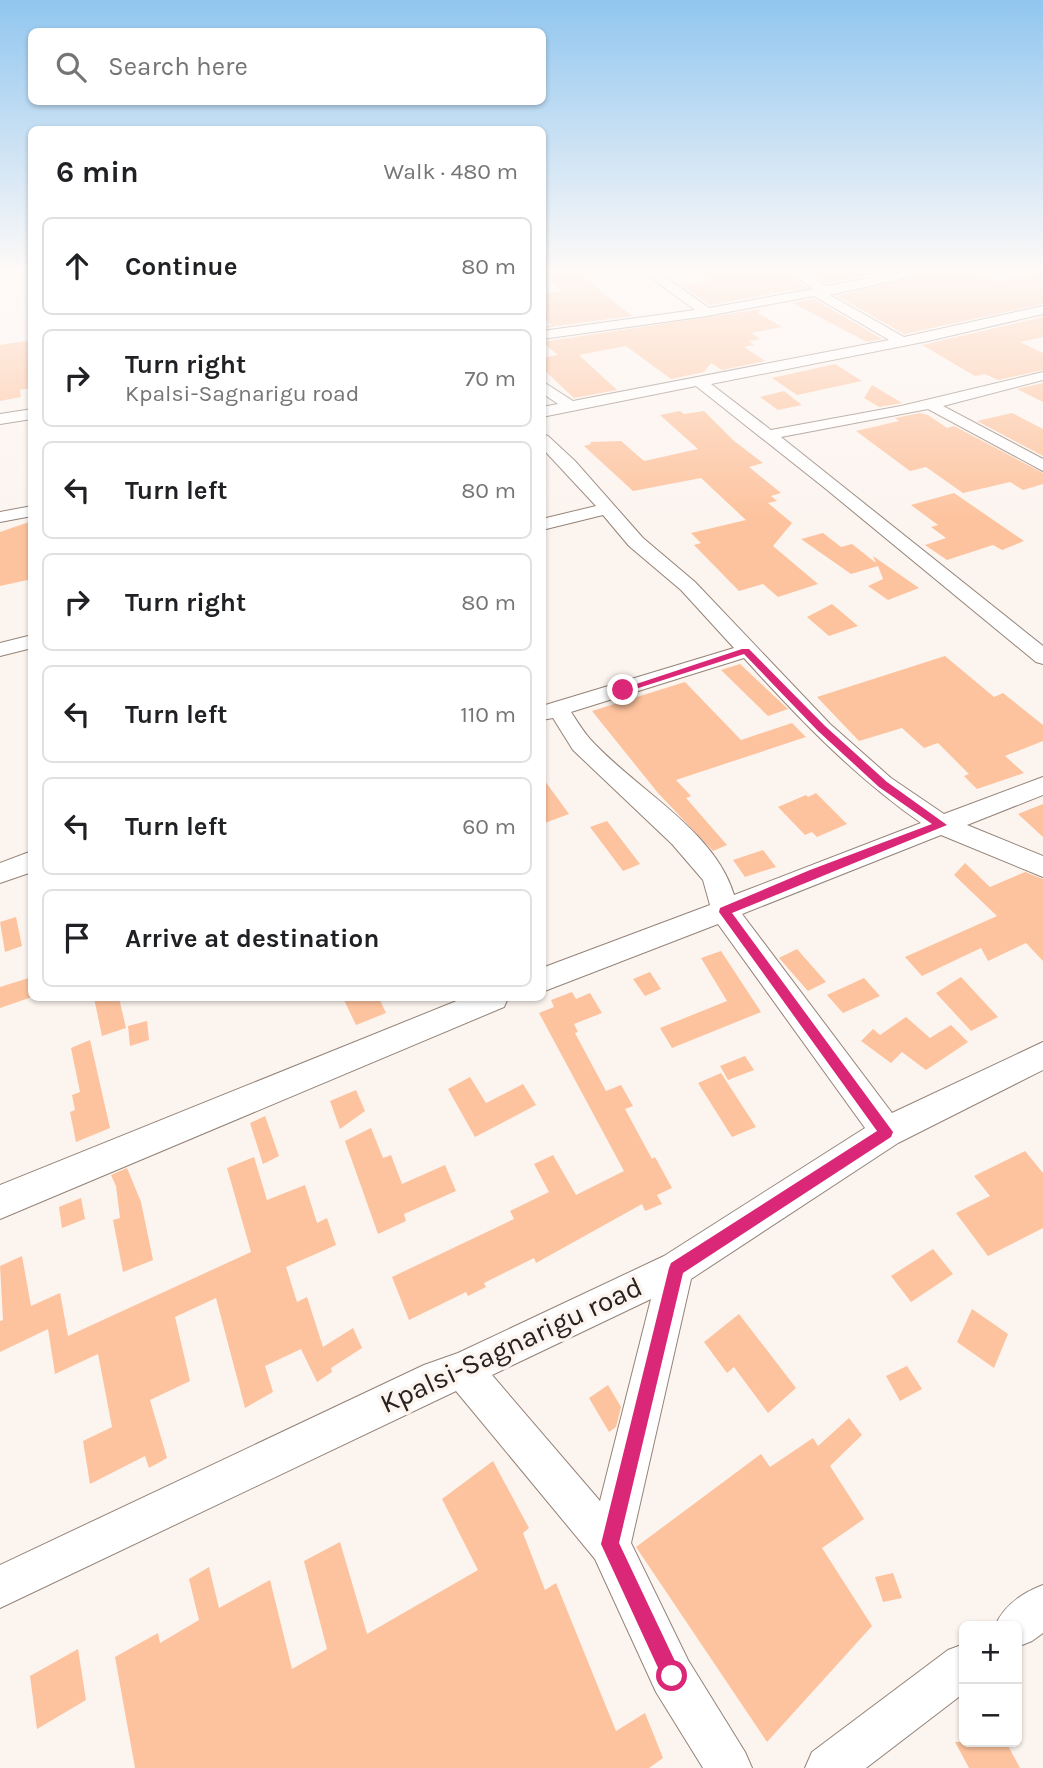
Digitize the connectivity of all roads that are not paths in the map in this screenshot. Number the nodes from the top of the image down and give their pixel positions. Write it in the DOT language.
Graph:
graph roads {
  1 [pos="835,355"];
  2 [pos="1043,376"];
  3 [pos="697,380"];
  4 [pos="546,388"];
  5 [pos="931,405"];
  6 [pos="570,406"];
  7 [pos="546,411"];
  8 [pos="28,415"];
  9 [pos="0,419"];
  10 [pos="769,435"];
  11 [pos="546,443"];
  12 [pos="1043,466"];
  13 [pos="606,509"];
  14 [pos="28,512"];
  15 [pos="0,517"];
  16 [pos="546,524"];
  17 [pos="28,642"];
  18 [pos="0,650"];
  19 [pos="746,651"];
  20 [pos="1043,657"];
  21 [pos="550,711"];
  22 [pos="1043,786"];
  23 [pos="941,825"];
  24 [pos="28,862"];
  25 [pos="1043,867"];
  26 [pos="0,873"];
  27 [pos="724,912"];
  28 [pos="546,978"];
  29 [pos="487,1001"];
  30 [pos="1043,1055"];
  31 [pos="887,1132"];
  32 [pos="0,1202"];
  33 [pos="676,1268"];
  34 [pos="463,1370"];
  35 [pos="610,1544"];
  36 [pos="0,1587"];
  37 [pos="1043,1606"];
  38 [pos="1022,1622"];
  39 [pos="959,1670"];
  40 [pos="717,1764"];
  41 [pos="828,1768"];
  1 -- 3 [label="street"];
  2 -- 5 [label="street"];
  3 -- 6 [label="street"];
  3 -- 10 [label="street"];
  4 -- 6 [label="street"];
  5 -- 10 [label="street"];
  5 -- 12 [label="street"];
  6 -- 7 [label="street"];
  8 -- 9 [label="street"];
  10 -- 20 [label="street"];
  11 -- 13 [label="street"];
  13 -- 16 [label="street"];
  13 -- 19 [label="street"];
  14 -- 15 [label="street"];
  17 -- 18 [label="street"];
  19 -- 21 [label="street"];
  19 -- 23 [label="street"];
  21 -- 27 [label="street"];
  22 -- 23 [label="street"];
  23 -- 25 [label="street"];
  23 -- 27 [label="street"];
  24 -- 26 [label="street"];
  27 -- 28 [label="street"];
  27 -- 31 [label="street"];
  29 -- 32 [label="street"];
  30 -- 31 [label="street, Kpalsi-Sagnarigu road"];
  31 -- 33 [label="street, Kpalsi-Sagnarigu road"];
  33 -- 34 [label="street, Kpalsi-Sagnarigu road"];
  33 -- 35 [label="street"];
  34 -- 35 [label="street"];
  34 -- 36 [label="street, Kpalsi-Sagnarigu road"];
  35 -- 40 [label="street"];
  37 -- 38 [label="street"];
  39 -- 41 [label="street"];
}
